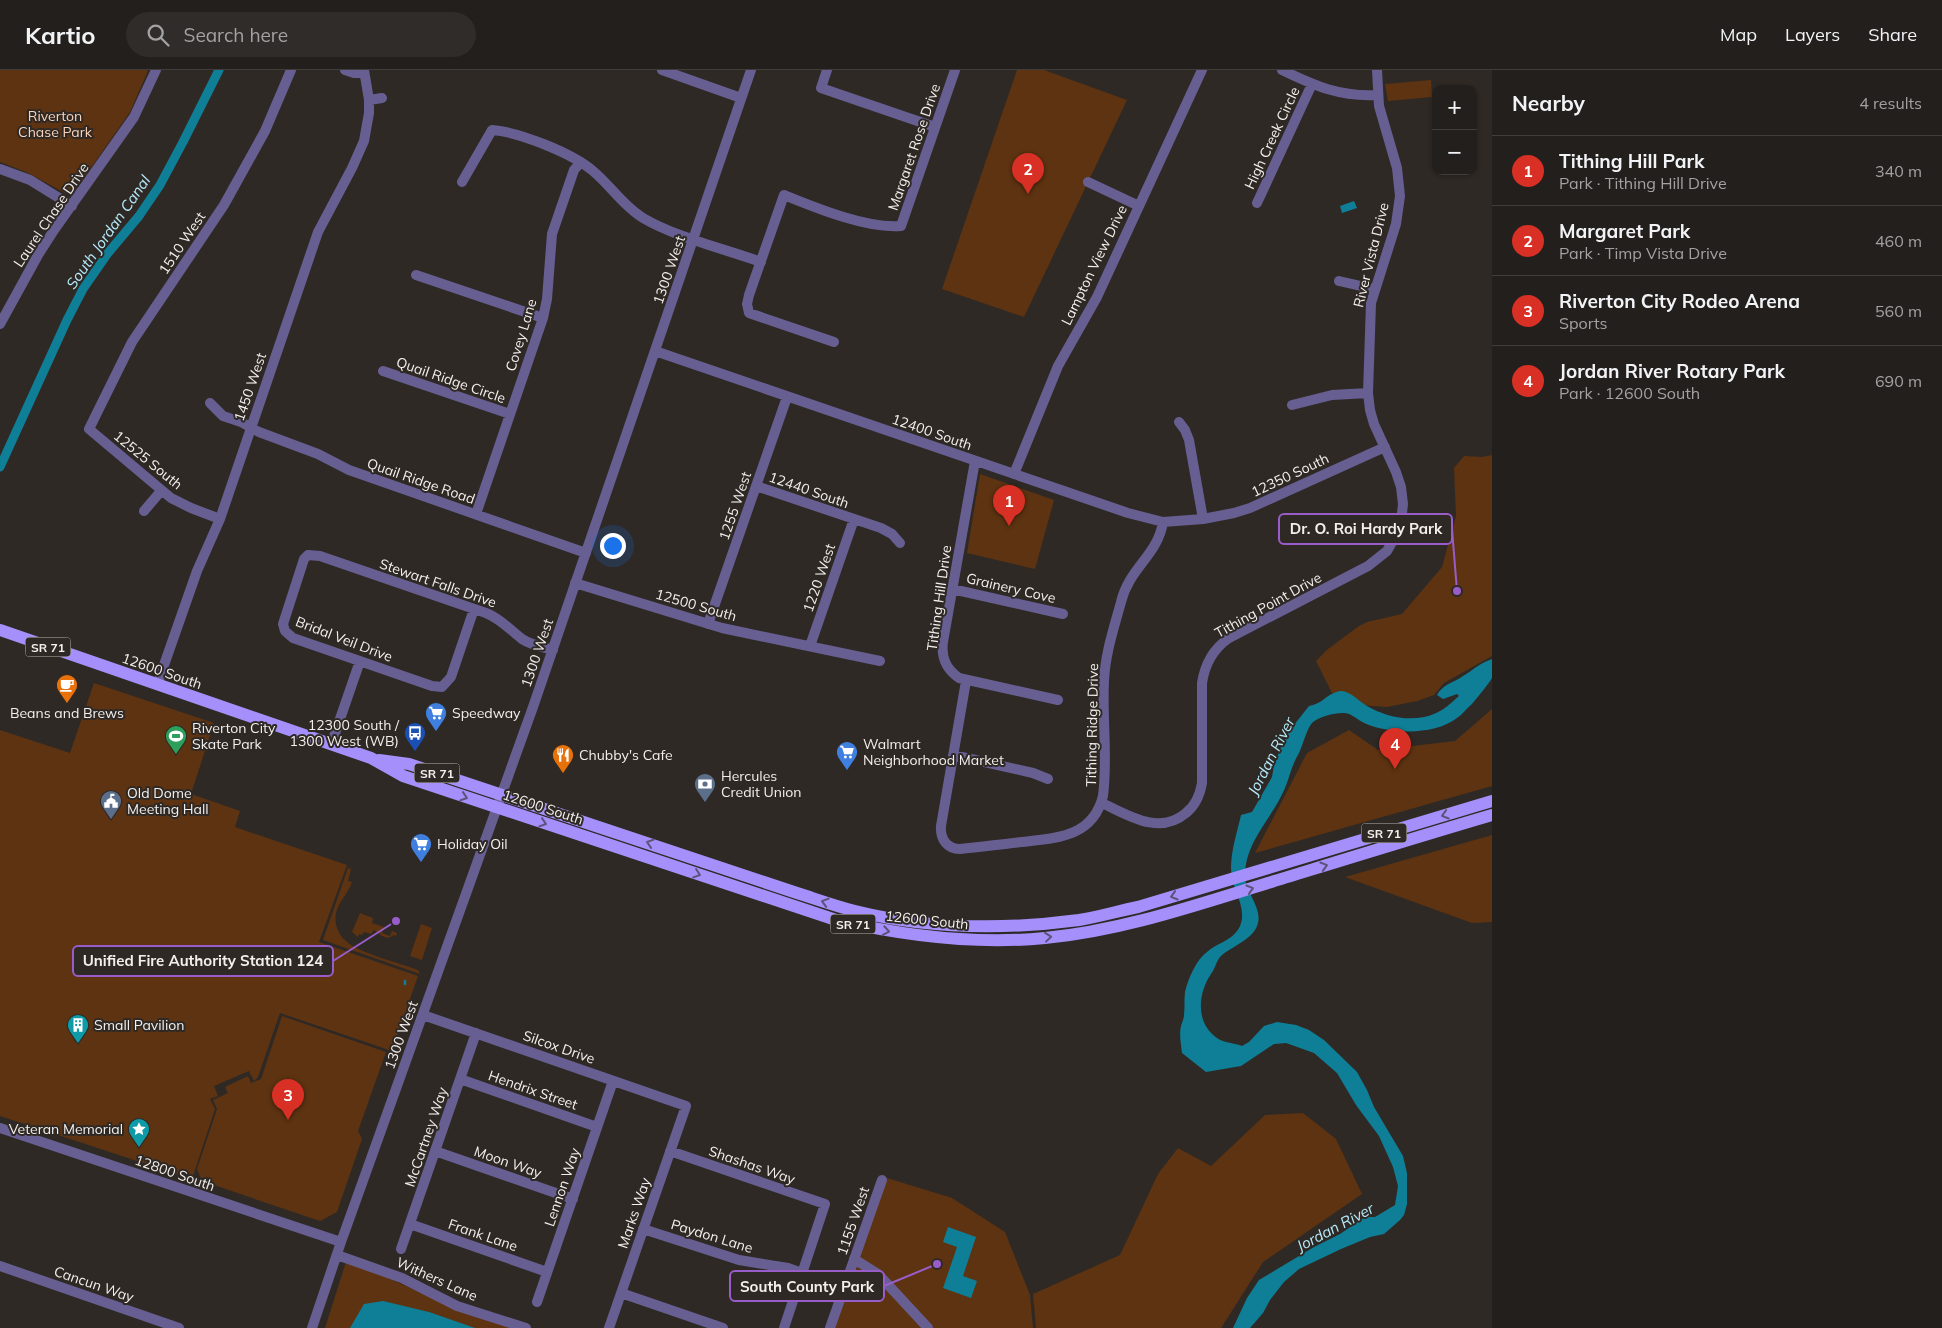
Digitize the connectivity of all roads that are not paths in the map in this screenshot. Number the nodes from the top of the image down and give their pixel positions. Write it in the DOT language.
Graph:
graph roads {
  1 [pos="156,70"];
  2 [pos="291,70"];
  3 [pos="345,70"];
  4 [pos="662,70"];
  5 [pos="751,70"];
  6 [pos="827,70"];
  7 [pos="955,70"];
  8 [pos="1202,70"];
  9 [pos="1282,70"];
  10 [pos="1377,70"];
  11 [pos="364,72"];
  12 [pos="1312,84"];
  13 [pos="1378,95"];
  14 [pos="382,98"];
  15 [pos="741,98"];
  16 [pos="369,100"];
  17 [pos="935,127"];
  18 [pos="580,162"];
  19 [pos="0,169"];
  20 [pos="462,182"];
  21 [pos="1088,182"];
  22 [pos="1257,203"];
  23 [pos="72,206"];
  24 [pos="1139,206"];
  25 [pos="694,239"];
  26 [pos="761,262"];
  27 [pos="416,275"];
  28 [pos="1339,281"];
  29 [pos="1374,289"];
  30 [pos="543,318"];
  31 [pos="0,324"];
  32 [pos="834,342"];
  33 [pos="655,351"];
  34 [pos="383,370"];
  35 [pos="1368,393"];
  36 [pos="787,396"];
  37 [pos="210,403"];
  38 [pos="1292,405"];
  39 [pos="510,414"];
  40 [pos="1179,422"];
  41 [pos="251,427"];
  42 [pos="89,429"];
  43 [pos="1385,447"];
  44 [pos="975,461"];
  45 [pos="1014,474"];
  46 [pos="756,486"];
  47 [pos="161,491"];
  48 [pos="144,511"];
  49 [pos="476,514"];
  50 [pos="220,519"];
  51 [pos="854,519"];
  52 [pos="1203,519"];
  53 [pos="1163,522"];
  54 [pos="900,543"];
  55 [pos="586,553"];
  56 [pos="308,555"];
  57 [pos="576,583"];
  58 [pos="952,589"];
  59 [pos="474,609"];
  60 [pos="1063,614"];
  61 [pos="708,624"];
  62 [pos="0,630"];
  63 [pos="810,646"];
  64 [pos="553,650"];
  65 [pos="360,661"];
  66 [pos="880,661"];
  67 [pos="966,680"];
  68 [pos="157,685"];
  69 [pos="1058,700"];
  70 [pos="331,745"];
  71 [pos="953,755"];
  72 [pos="371,758"];
  73 [pos="1048,779"];
  74 [pos="501,795"];
  75 [pos="1492,801"];
  76 [pos="1102,802"];
  77 [pos="497,808"];
  78 [pos="1492,815"];
  79 [pos="423,1015"];
  80 [pos="476,1033"];
  81 [pos="460,1079"];
  82 [pos="613,1081"];
  83 [pos="686,1106"];
  84 [pos="597,1127"];
  85 [pos="0,1128"];
  86 [pos="435,1151"];
  87 [pos="670,1152"];
  88 [pos="882,1180"];
  89 [pos="573,1199"];
  90 [pos="410,1224"];
  91 [pos="643,1229"];
  92 [pos="341,1242"];
  93 [pos="401,1249"];
  94 [pos="337,1255"];
  95 [pos="854,1259"];
  96 [pos="0,1266"];
  97 [pos="547,1272"];
  98 [pos="802,1273"];
  99 [pos="621,1293"];
  100 [pos="537,1302"];
  101 [pos="179,1328"];
  102 [pos="312,1328"];
  103 [pos="526,1328"];
  104 [pos="609,1328"];
  105 [pos="723,1328"];
  106 [pos="784,1328"];
  107 [pos="830,1328"];
  108 [pos="928,1328"];
  1 -- 23 [label="street, Laurel Chase Drive"];
  2 -- 42 [label="street, 1510 West"];
  3 -- 11 [label="street"];
  4 -- 15 [label="street"];
  5 -- 15 [label="street, 1300 West"];
  6 -- 17 [label="street"];
  7 -- 17 [label="street, Margaret Rose Drive"];
  8 -- 24 [label="street, Lampton View Drive"];
  9 -- 12 [label="street"];
  10 -- 13 [label="street, River Vista Drive"];
  11 -- 16 [label="street, 1450 West"];
  12 -- 13 [label="street"];
  12 -- 22 [label="street, High Creek Circle"];
  13 -- 29 [label="street, River Vista Drive"];
  14 -- 16 [label="street"];
  15 -- 25 [label="street, 1300 West"];
  16 -- 41 [label="street, 1450 West"];
  17 -- 26 [label="street, Margaret Rose Drive"];
  18 -- 20 [label="street"];
  18 -- 25 [label="street"];
  18 -- 30 [label="street, Covey Lane"];
  19 -- 23 [label="street"];
  21 -- 24 [label="street"];
  23 -- 31 [label="street, Laurel Chase Drive"];
  24 -- 45 [label="street, Lampton View Drive"];
  25 -- 26 [label="street"];
  25 -- 33 [label="street, 1300 West"];
  26 -- 32 [label="street, Margaret Rose Drive"];
  27 -- 30 [label="street"];
  28 -- 29 [label="street"];
  29 -- 35 [label="street, River Vista Drive"];
  30 -- 39 [label="street, Covey Lane"];
  33 -- 36 [label="street, 12400 South"];
  33 -- 55 [label="street, 1300 West"];
  34 -- 39 [label="street, Quail Ridge Circle"];
  35 -- 38 [label="street"];
  35 -- 43 [label="street, River Vista Drive"];
  36 -- 44 [label="street, 12400 South"];
  36 -- 46 [label="street, 1255 West"];
  37 -- 41 [label="street, Quail Ridge Road"];
  39 -- 49 [label="street, Covey Lane"];
  40 -- 52 [label="street"];
  41 -- 49 [label="street, Quail Ridge Road"];
  41 -- 50 [label="street, 1450 West"];
  42 -- 47 [label="street, 12525 South"];
  43 -- 52 [label="street, 12350 South"];
  43 -- 76 [label="street, Tithing Point Drive"];
  44 -- 45 [label="street, 12400 South"];
  44 -- 58 [label="street, Tithing Hill Drive"];
  45 -- 53 [label="street, 12400 South"];
  46 -- 51 [label="street, 12440 South"];
  46 -- 61 [label="street, 1255 West"];
  47 -- 48 [label="street"];
  47 -- 50 [label="street, 12525 South"];
  49 -- 55 [label="street, Quail Ridge Road"];
  50 -- 68 [label="street, 1450 West"];
  51 -- 54 [label="street, 12440 South"];
  51 -- 63 [label="street, 1220 West"];
  52 -- 53 [label="street, 12400 South"];
  53 -- 76 [label="street, Tithing Ridge Drive"];
  55 -- 57 [label="street, 1300 West"];
  56 -- 59 [label="street, Stewart Falls Drive"];
  56 -- 65 [label="street, Bridal Veil Drive"];
  57 -- 61 [label="street, 12500 South"];
  57 -- 64 [label="street, 1300 West"];
  58 -- 60 [label="street, Grainery Cove"];
  58 -- 67 [label="street, Tithing Hill Drive"];
  59 -- 64 [label="street, Stewart Falls Drive"];
  59 -- 65 [label="street, Bridal Veil Drive"];
  61 -- 63 [label="street, 12500 South"];
  62 -- 68 [label="main road, 12600 South / SR 71"];
  63 -- 66 [label="street, 12500 South"];
  64 -- 74 [label="street, 1300 West"];
  65 -- 70 [label="street"];
  67 -- 69 [label="street"];
  67 -- 71 [label="street"];
  68 -- 70 [label="main road, 12600 South / SR 71"];
  70 -- 72 [label="main road, 12600 South / SR 71"];
  71 -- 73 [label="street"];
  71 -- 76 [label="street, Tithing Ridge Drive"];
  72 -- 74 [label="main road, 12600 South / SR 71"];
  72 -- 77 [label="main road, 12600 South / SR 71, one-way"];
  75 -- 74 [label="main road, 12600 South / SR 71, one-way"];
  74 -- 77 [label="street, 1300 West"];
  77 -- 78 [label="main road, 12600 South / SR 71, one-way"];
  77 -- 79 [label="street, 1300 West"];
  79 -- 80 [label="street, Silcox Drive"];
  79 -- 92 [label="street, 1300 West"];
  80 -- 81 [label="street, McCartney Way"];
  80 -- 82 [label="street, Silcox Drive"];
  81 -- 84 [label="street, Hendrix Street"];
  81 -- 86 [label="street, McCartney Way"];
  82 -- 83 [label="street, Silcox Drive"];
  82 -- 84 [label="street, Lennon Way"];
  83 -- 87 [label="street, Marks Way"];
  84 -- 89 [label="street, Lennon Way"];
  85 -- 92 [label="street, 12800 South"];
  86 -- 89 [label="street, Moon Way"];
  86 -- 90 [label="street, McCartney Way"];
  87 -- 91 [label="street, Marks Way"];
  87 -- 98 [label="street, Shashas Way"];
  88 -- 95 [label="street, 1155 West"];
  89 -- 97 [label="street, Lennon Way"];
  90 -- 93 [label="street, McCartney Way"];
  90 -- 97 [label="street, Frank Lane"];
  91 -- 98 [label="street, Paydon Lane"];
  91 -- 99 [label="street, Marks Way"];
  92 -- 94 [label="street, 1300 West"];
  94 -- 102 [label="street, 1300 West"];
  94 -- 103 [label="street, Withers Lane"];
  95 -- 107 [label="street, 1155 West"];
  95 -- 108 [label="street"];
  96 -- 101 [label="street, Cancun Way"];
  97 -- 100 [label="street, Lennon Way"];
  98 -- 106 [label="street"];
  99 -- 104 [label="street, Marks Way"];
  99 -- 105 [label="street"];
}
